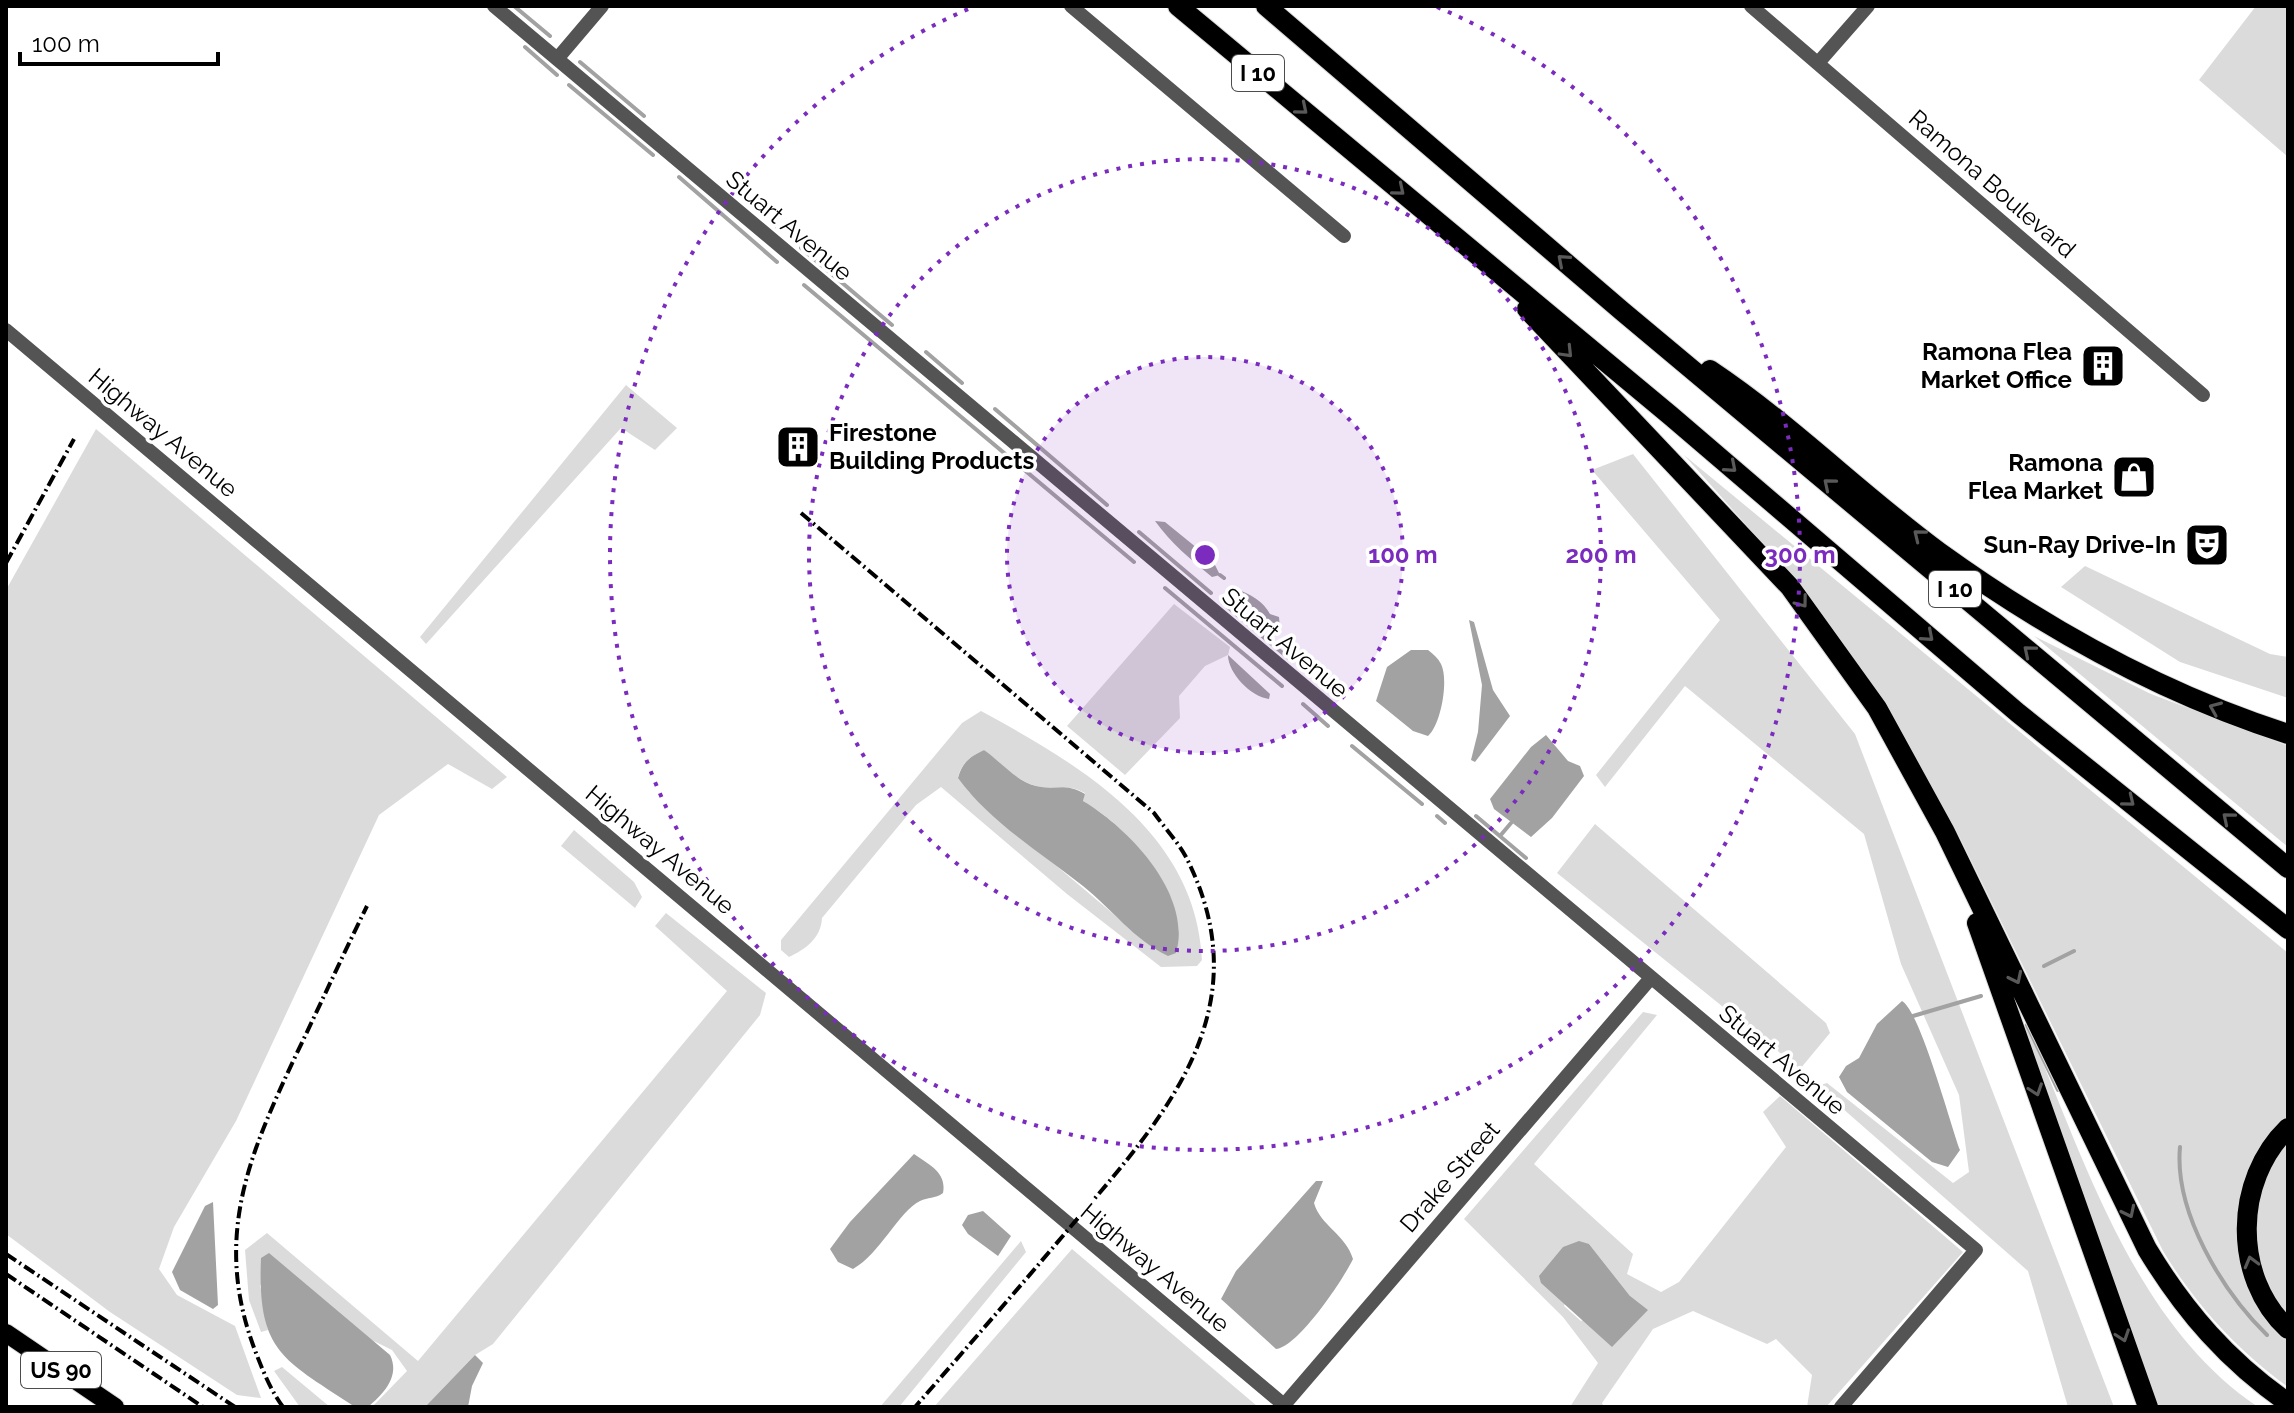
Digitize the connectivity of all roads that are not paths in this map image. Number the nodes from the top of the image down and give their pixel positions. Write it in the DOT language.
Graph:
graph roads {
  1 [pos="494,6"];
  2 [pos="602,6"];
  3 [pos="1071,6"];
  4 [pos="1178,6"];
  5 [pos="1266,6"];
  6 [pos="1751,6"];
  7 [pos="1868,6"];
  8 [pos="557,59"];
  9 [pos="1818,63"];
  10 [pos="1344,236"];
  11 [pos="1498,272"];
  12 [pos="1622,311"];
  13 [pos="7,332"];
  14 [pos="2203,395"];
  15 [pos="2288,734"];
  16 [pos="1945,832"];
  17 [pos="2288,868"];
  18 [pos="2288,929"];
  19 [pos="1650,979"];
  20 [pos="2288,1128"];
  21 [pos="2288,1329"];
  22 [pos="6,1333"];
  23 [pos="2288,1403"];
  24 [pos="1284,1405"];
  25 [pos="115,1407"];
  26 [pos="1841,1407"];
  27 [pos="2148,1407"];
  1 -- 8 [label="street, Stuart Avenue"];
  2 -- 8 [label="street"];
  3 -- 10 [label="street"];
  4 -- 11 [label="highway, I 10, one-way"];
  12 -- 5 [label="highway, I 10, one-way"];
  6 -- 9 [label="street, Ramona Boulevard"];
  7 -- 9 [label="street"];
  8 -- 19 [label="street, Stuart Avenue"];
  9 -- 14 [label="street, Ramona Boulevard"];
  11 -- 16 [label="highway, one-way"];
  11 -- 18 [label="highway, I 10, one-way"];
  15 -- 12 [label="highway, one-way"];
  17 -- 12 [label="highway, I 10, one-way"];
  13 -- 24 [label="street, Highway Avenue"];
  16 -- 23 [label="highway, one-way"];
  16 -- 27 [label="highway, one-way"];
  19 -- 24 [label="street, Drake Street"];
  19 -- 26 [label="street, Stuart Avenue"];
  21 -- 20 [label="highway, one-way"];
  22 -- 25 [label="main road, US 90"];
}
